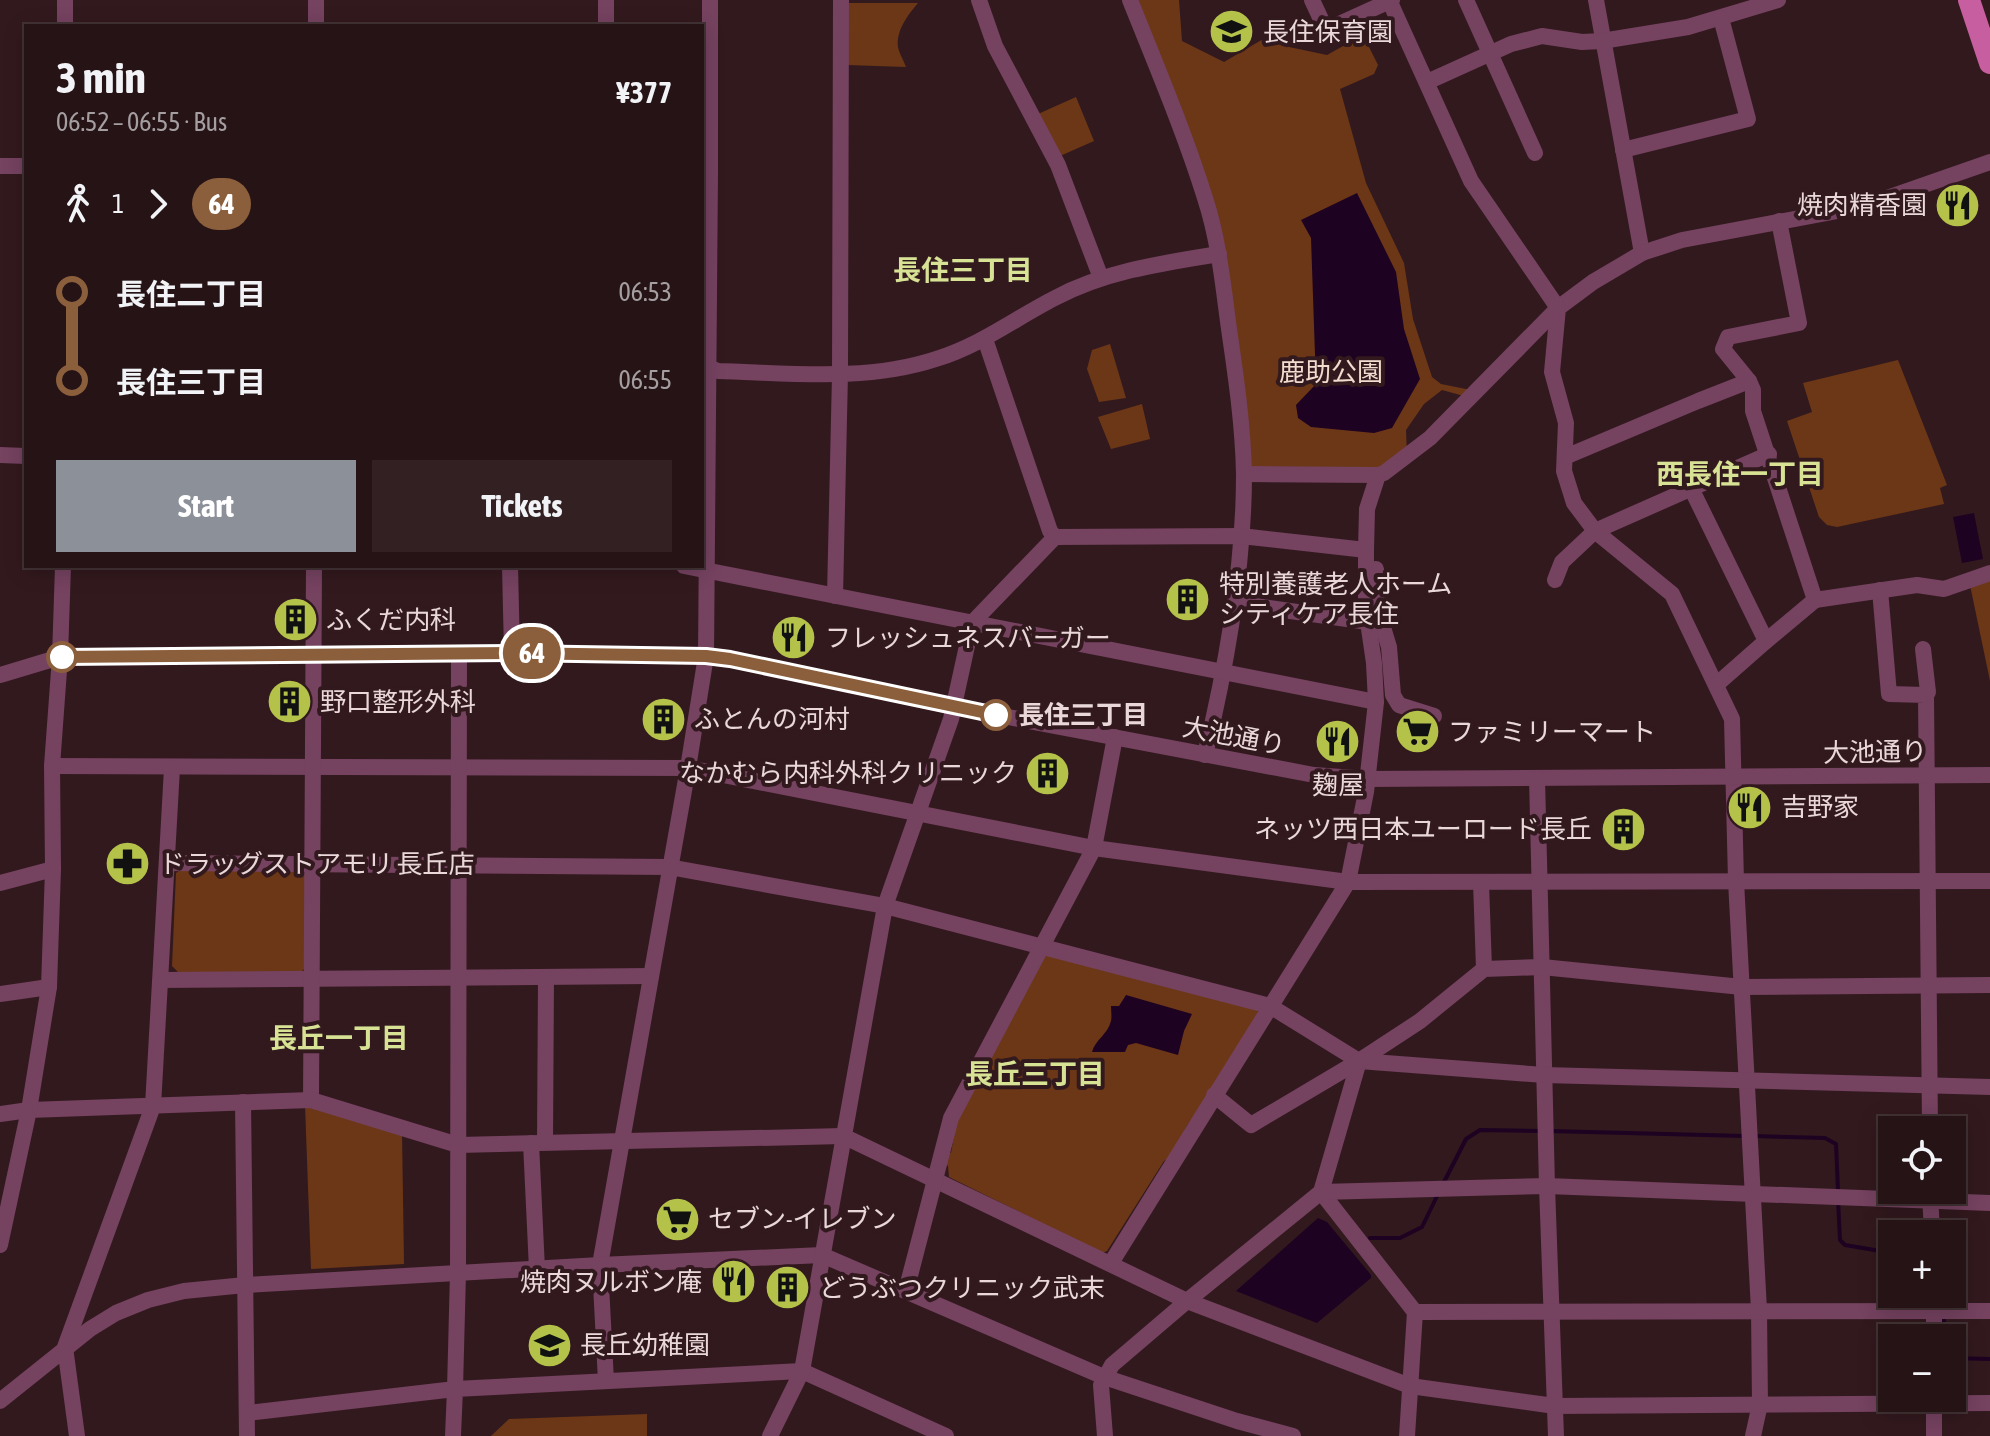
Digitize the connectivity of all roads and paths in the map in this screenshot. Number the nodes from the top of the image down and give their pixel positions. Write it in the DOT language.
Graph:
graph roads {
  1 [pos="65,0"];
  2 [pos="316,0"];
  3 [pos="606,0"];
  4 [pos="710,0"];
  5 [pos="841,0"];
  6 [pos="979,0"];
  7 [pos="1130,0"];
  8 [pos="1312,0"];
  9 [pos="1390,0"];
  10 [pos="1466,0"];
  11 [pos="1596,0"];
  12 [pos="1778,0"];
  13 [pos="1969,0"];
  14 [pos="1721,18"];
  15 [pos="65,24"];
  16 [pos="316,24"];
  17 [pos="606,24"];
  18 [pos="1602,41"];
  19 [pos="1490,54"];
  20 [pos="1990,63"];
  21 [pos="1427,82"];
  22 [pos="1623,150"];
  23 [pos="1535,153"];
  24 [pos="1990,162"];
  25 [pos="0,166"];
  26 [pos="24,166"];
  27 [pos="706,169"];
  28 [pos="1779,221"];
  29 [pos="1642,253"];
  30 [pos="1219,254"];
  31 [pos="1101,278"];
  32 [pos="1558,308"];
  33 [pos="985,339"];
  34 [pos="705,366"];
  35 [pos="840,374"];
  36 [pos="1749,381"];
  37 [pos="1769,454"];
  38 [pos="0,455"];
  39 [pos="24,456"];
  40 [pos="1565,457"];
  41 [pos="1244,474"];
  42 [pos="1376,482"];
  43 [pos="1691,488"];
  44 [pos="1595,531"];
  45 [pos="1241,536"];
  46 [pos="1055,537"];
  47 [pos="1366,550"];
  48 [pos="63,568"];
  49 [pos="314,568"];
  50 [pos="510,568"];
  51 [pos="696,568"];
  52 [pos="707,570"];
  53 [pos="1990,573"];
  54 [pos="1555,580"];
  55 [pos="1880,590"];
  56 [pos="835,596"];
  57 [pos="1815,600"];
  58 [pos="1234,603"];
  59 [pos="1368,622"];
  60 [pos="972,623"];
  61 [pos="1766,641"];
  62 [pos="1923,649"];
  63 [pos="459,653"];
  64 [pos="512,653"];
  65 [pos="314,654"];
  66 [pos="706,656"];
  67 [pos="60,657"];
  68 [pos="1222,672"];
  69 [pos="0,675"];
  70 [pos="1716,685"];
  71 [pos="1926,695"];
  72 [pos="1376,702"];
  73 [pos="955,707"];
  74 [pos="1434,716"];
  75 [pos="1115,737"];
  76 [pos="1205,755"];
  77 [pos="52,766"];
  78 [pos="314,767"];
  79 [pos="172,768"];
  80 [pos="458,768"];
  81 [pos="688,768"];
  82 [pos="1990,775"];
  83 [pos="1926,776"];
  84 [pos="1537,778"];
  85 [pos="1733,778"];
  86 [pos="1368,779"];
  87 [pos="918,812"];
  88 [pos="1094,848"];
  89 [pos="168,863"];
  90 [pos="313,864"];
  91 [pos="459,866"];
  92 [pos="669,867"];
  93 [pos="53,869"];
  94 [pos="1736,881"];
  95 [pos="1927,881"];
  96 [pos="1990,881"];
  97 [pos="1348,882"];
  98 [pos="1481,882"];
  99 [pos="1539,882"];
  100 [pos="0,883"];
  101 [pos="885,906"];
  102 [pos="1042,946"];
  103 [pos="1542,967"];
  104 [pos="1484,969"];
  105 [pos="651,976"];
  106 [pos="459,977"];
  107 [pos="546,977"];
  108 [pos="312,979"];
  109 [pos="161,980"];
  110 [pos="1990,985"];
  111 [pos="1928,986"];
  112 [pos="49,987"];
  113 [pos="1742,987"];
  114 [pos="0,994"];
  115 [pos="1270,1006"];
  116 [pos="1359,1061"];
  117 [pos="1544,1075"];
  118 [pos="1747,1080"];
  119 [pos="1929,1085"];
  120 [pos="1990,1087"];
  121 [pos="1214,1095"];
  122 [pos="311,1100"];
  123 [pos="243,1102"];
  124 [pos="153,1106"];
  125 [pos="29,1110"];
  126 [pos="0,1114"];
  127 [pos="1930,1116"];
  128 [pos="843,1136"];
  129 [pos="622,1140"];
  130 [pos="538,1142"];
  131 [pos="458,1145"];
  132 [pos="936,1179"];
  133 [pos="1547,1186"];
  134 [pos="1321,1192"];
  135 [pos="1753,1194"];
  136 [pos="1878,1195"];
  137 [pos="1966,1200"];
  138 [pos="1990,1203"];
  139 [pos="0,1245"];
  140 [pos="822,1255"];
  141 [pos="1111,1263"];
  142 [pos="600,1265"];
  143 [pos="537,1269"];
  144 [pos="458,1273"];
  145 [pos="245,1285"];
  146 [pos="906,1291"];
  147 [pos="1187,1301"];
  148 [pos="1759,1310"];
  149 [pos="1551,1311"];
  150 [pos="1934,1311"];
  151 [pos="1990,1311"];
  152 [pos="1415,1312"];
  153 [pos="1934,1324"];
  154 [pos="65,1347"];
  155 [pos="802,1371"];
  156 [pos="1104,1377"];
  157 [pos="606,1381"];
  158 [pos="1410,1386"];
  159 [pos="455,1389"];
  160 [pos="0,1401"];
  161 [pos="1878,1401"];
  162 [pos="1966,1402"];
  163 [pos="1990,1403"];
  164 [pos="1760,1404"];
  165 [pos="1555,1406"];
  166 [pos="1934,1412"];
  167 [pos="247,1413"];
  168 [pos="1238,1428"];
  169 [pos="77,1436"];
  170 [pos="247,1436"];
  171 [pos="453,1436"];
  172 [pos="770,1436"];
  173 [pos="946,1436"];
  174 [pos="1105,1436"];
  175 [pos="1293,1436"];
  176 [pos="1407,1436"];
  177 [pos="1556,1436"];
  178 [pos="1753,1436"];
  179 [pos="1934,1436"];
  1 -- 15 [label="street"];
  2 -- 16 [label="street"];
  3 -- 17 [label="street"];
  4 -- 27 [label="street"];
  5 -- 35 [label="street"];
  6 -- 31 [label="street"];
  7 -- 30 [label="street"];
  8 -- 9 [label="street"];
  9 -- 21 [label="street"];
  10 -- 19 [label="street"];
  11 -- 18 [label="street"];
  12 -- 14 [label="street"];
  13 -- 20 [label="main road"];
  14 -- 18 [label="street"];
  14 -- 22 [label="street"];
  18 -- 19 [label="street"];
  18 -- 22 [label="street"];
  19 -- 21 [label="street"];
  19 -- 23 [label="street"];
  21 -- 32 [label="street"];
  22 -- 29 [label="street"];
  24 -- 28 [label="street"];
  25 -- 26 [label="street"];
  27 -- 34 [label="street"];
  28 -- 29 [label="street"];
  28 -- 36 [label="street"];
  29 -- 32 [label="street"];
  30 -- 31 [label="street"];
  30 -- 41 [label="street"];
  31 -- 33 [label="street"];
  32 -- 40 [label="street"];
  32 -- 42 [label="street"];
  33 -- 35 [label="street"];
  33 -- 46 [label="street"];
  34 -- 35 [label="street"];
  34 -- 52 [label="street"];
  35 -- 56 [label="street"];
  36 -- 37 [label="street"];
  36 -- 40 [label="street"];
  37 -- 43 [label="street"];
  37 -- 57 [label="street"];
  38 -- 39 [label="street"];
  40 -- 44 [label="street"];
  41 -- 42 [label="street"];
  41 -- 45 [label="street"];
  42 -- 47 [label="street"];
  42 -- 74 [label="street"];
  43 -- 44 [label="street"];
  43 -- 61 [label="street"];
  44 -- 54 [label="street"];
  44 -- 70 [label="street"];
  45 -- 46 [label="street"];
  45 -- 47 [label="street"];
  45 -- 58 [label="street"];
  46 -- 60 [label="street"];
  47 -- 59 [label="street"];
  48 -- 67 [label="street"];
  49 -- 65 [label="street"];
  50 -- 64 [label="street"];
  51 -- 52 [label="street"];
  52 -- 56 [label="street"];
  52 -- 66 [label="street"];
  53 -- 55 [label="street"];
  55 -- 57 [label="street"];
  55 -- 71 [label="street"];
  56 -- 60 [label="street"];
  57 -- 61 [label="street"];
  58 -- 59 [label="street"];
  58 -- 68 [label="street"];
  59 -- 72 [label="street"];
  60 -- 68 [label="street"];
  60 -- 73 [label="street"];
  61 -- 70 [label="street"];
  62 -- 71 [label="street"];
  63 -- 64 [label="street, 大池通り"];
  63 -- 65 [label="street, 大池通り"];
  63 -- 80 [label="street"];
  64 -- 66 [label="street, 大池通り"];
  65 -- 67 [label="street, 大池通り"];
  65 -- 78 [label="street"];
  66 -- 73 [label="street, 大池通り"];
  66 -- 81 [label="street"];
  67 -- 69 [label="street, 大池通り"];
  67 -- 77 [label="street"];
  68 -- 72 [label="street"];
  68 -- 76 [label="street"];
  70 -- 85 [label="street"];
  71 -- 83 [label="street"];
  72 -- 86 [label="street"];
  73 -- 75 [label="street, 大池通り"];
  73 -- 87 [label="street"];
  75 -- 76 [label="street, 大池通り"];
  75 -- 88 [label="street"];
  76 -- 86 [label="street, 大池通り"];
  77 -- 79 [label="street"];
  77 -- 93 [label="street"];
  78 -- 79 [label="street"];
  78 -- 80 [label="street"];
  78 -- 90 [label="street"];
  79 -- 89 [label="street"];
  80 -- 81 [label="street"];
  80 -- 91 [label="street"];
  81 -- 87 [label="street"];
  81 -- 92 [label="street"];
  82 -- 83 [label="street, 大池通り"];
  83 -- 85 [label="street, 大池通り"];
  83 -- 95 [label="street"];
  84 -- 85 [label="street, 大池通り"];
  84 -- 86 [label="street, 大池通り"];
  84 -- 99 [label="street"];
  85 -- 94 [label="street"];
  86 -- 97 [label="street"];
  87 -- 88 [label="street"];
  87 -- 101 [label="street"];
  88 -- 97 [label="street"];
  88 -- 102 [label="street"];
  89 -- 90 [label="street"];
  89 -- 109 [label="street"];
  90 -- 91 [label="street"];
  90 -- 108 [label="street"];
  91 -- 92 [label="street"];
  91 -- 106 [label="street"];
  92 -- 101 [label="street"];
  92 -- 105 [label="street"];
  93 -- 100 [label="street"];
  93 -- 112 [label="street"];
  94 -- 95 [label="street"];
  94 -- 99 [label="street"];
  94 -- 113 [label="street"];
  95 -- 96 [label="street"];
  95 -- 111 [label="street"];
  97 -- 98 [label="street"];
  97 -- 115 [label="street"];
  98 -- 99 [label="street"];
  98 -- 104 [label="street"];
  99 -- 103 [label="street"];
  101 -- 102 [label="street"];
  101 -- 128 [label="street"];
  102 -- 115 [label="street"];
  102 -- 132 [label="street"];
  103 -- 104 [label="street"];
  103 -- 113 [label="street"];
  103 -- 117 [label="street"];
  104 -- 116 [label="street"];
  105 -- 107 [label="street"];
  105 -- 129 [label="street"];
  106 -- 107 [label="street"];
  106 -- 108 [label="street"];
  106 -- 131 [label="street"];
  107 -- 130 [label="street"];
  108 -- 109 [label="street"];
  108 -- 122 [label="street"];
  109 -- 124 [label="street"];
  110 -- 111 [label="street"];
  111 -- 113 [label="street"];
  111 -- 119 [label="street"];
  112 -- 114 [label="street"];
  112 -- 125 [label="street"];
  113 -- 118 [label="street"];
  115 -- 116 [label="street"];
  115 -- 121 [label="street"];
  116 -- 117 [label="street"];
  116 -- 121 [label="street"];
  116 -- 134 [label="street"];
  117 -- 118 [label="street"];
  117 -- 133 [label="street"];
  118 -- 119 [label="street"];
  118 -- 135 [label="street"];
  119 -- 120 [label="street"];
  119 -- 127 [label="street"];
  121 -- 141 [label="street"];
  122 -- 123 [label="street"];
  122 -- 131 [label="street"];
  123 -- 124 [label="street"];
  123 -- 145 [label="street"];
  124 -- 125 [label="street"];
  124 -- 154 [label="street"];
  125 -- 126 [label="street"];
  125 -- 139 [label="street"];
  128 -- 129 [label="street"];
  128 -- 132 [label="street"];
  128 -- 140 [label="street"];
  129 -- 130 [label="street"];
  129 -- 142 [label="street"];
  130 -- 131 [label="street"];
  130 -- 143 [label="street"];
  131 -- 144 [label="street"];
  132 -- 141 [label="street"];
  132 -- 146 [label="street"];
  133 -- 134 [label="street"];
  133 -- 135 [label="street"];
  133 -- 149 [label="street"];
  134 -- 147 [label="street"];
  134 -- 152 [label="street"];
  135 -- 136 [label="street"];
  135 -- 148 [label="street"];
  137 -- 138 [label="street"];
  140 -- 142 [label="street"];
  140 -- 146 [label="street"];
  140 -- 155 [label="street"];
  141 -- 147 [label="street"];
  142 -- 143 [label="street"];
  142 -- 157 [label="street"];
  143 -- 144 [label="street"];
  144 -- 145 [label="street"];
  144 -- 159 [label="street"];
  145 -- 154 [label="street"];
  145 -- 167 [label="street"];
  146 -- 156 [label="street"];
  147 -- 156 [label="street"];
  147 -- 158 [label="street"];
  148 -- 149 [label="street"];
  148 -- 150 [label="street"];
  148 -- 164 [label="street"];
  149 -- 152 [label="street"];
  149 -- 165 [label="street"];
  150 -- 151 [label="street"];
  150 -- 153 [label="street"];
  152 -- 158 [label="street"];
  154 -- 160 [label="street"];
  154 -- 169 [label="street"];
  155 -- 157 [label="street"];
  155 -- 172 [label="street"];
  155 -- 173 [label="street"];
  156 -- 168 [label="street"];
  156 -- 174 [label="street"];
  157 -- 159 [label="street"];
  158 -- 165 [label="street"];
  158 -- 176 [label="street"];
  159 -- 167 [label="street"];
  159 -- 171 [label="street"];
  161 -- 164 [label="street"];
  162 -- 163 [label="street"];
  164 -- 165 [label="street"];
  164 -- 178 [label="street"];
  165 -- 177 [label="street"];
  166 -- 179 [label="street"];
  167 -- 170 [label="street"];
  168 -- 175 [label="street"];
}
